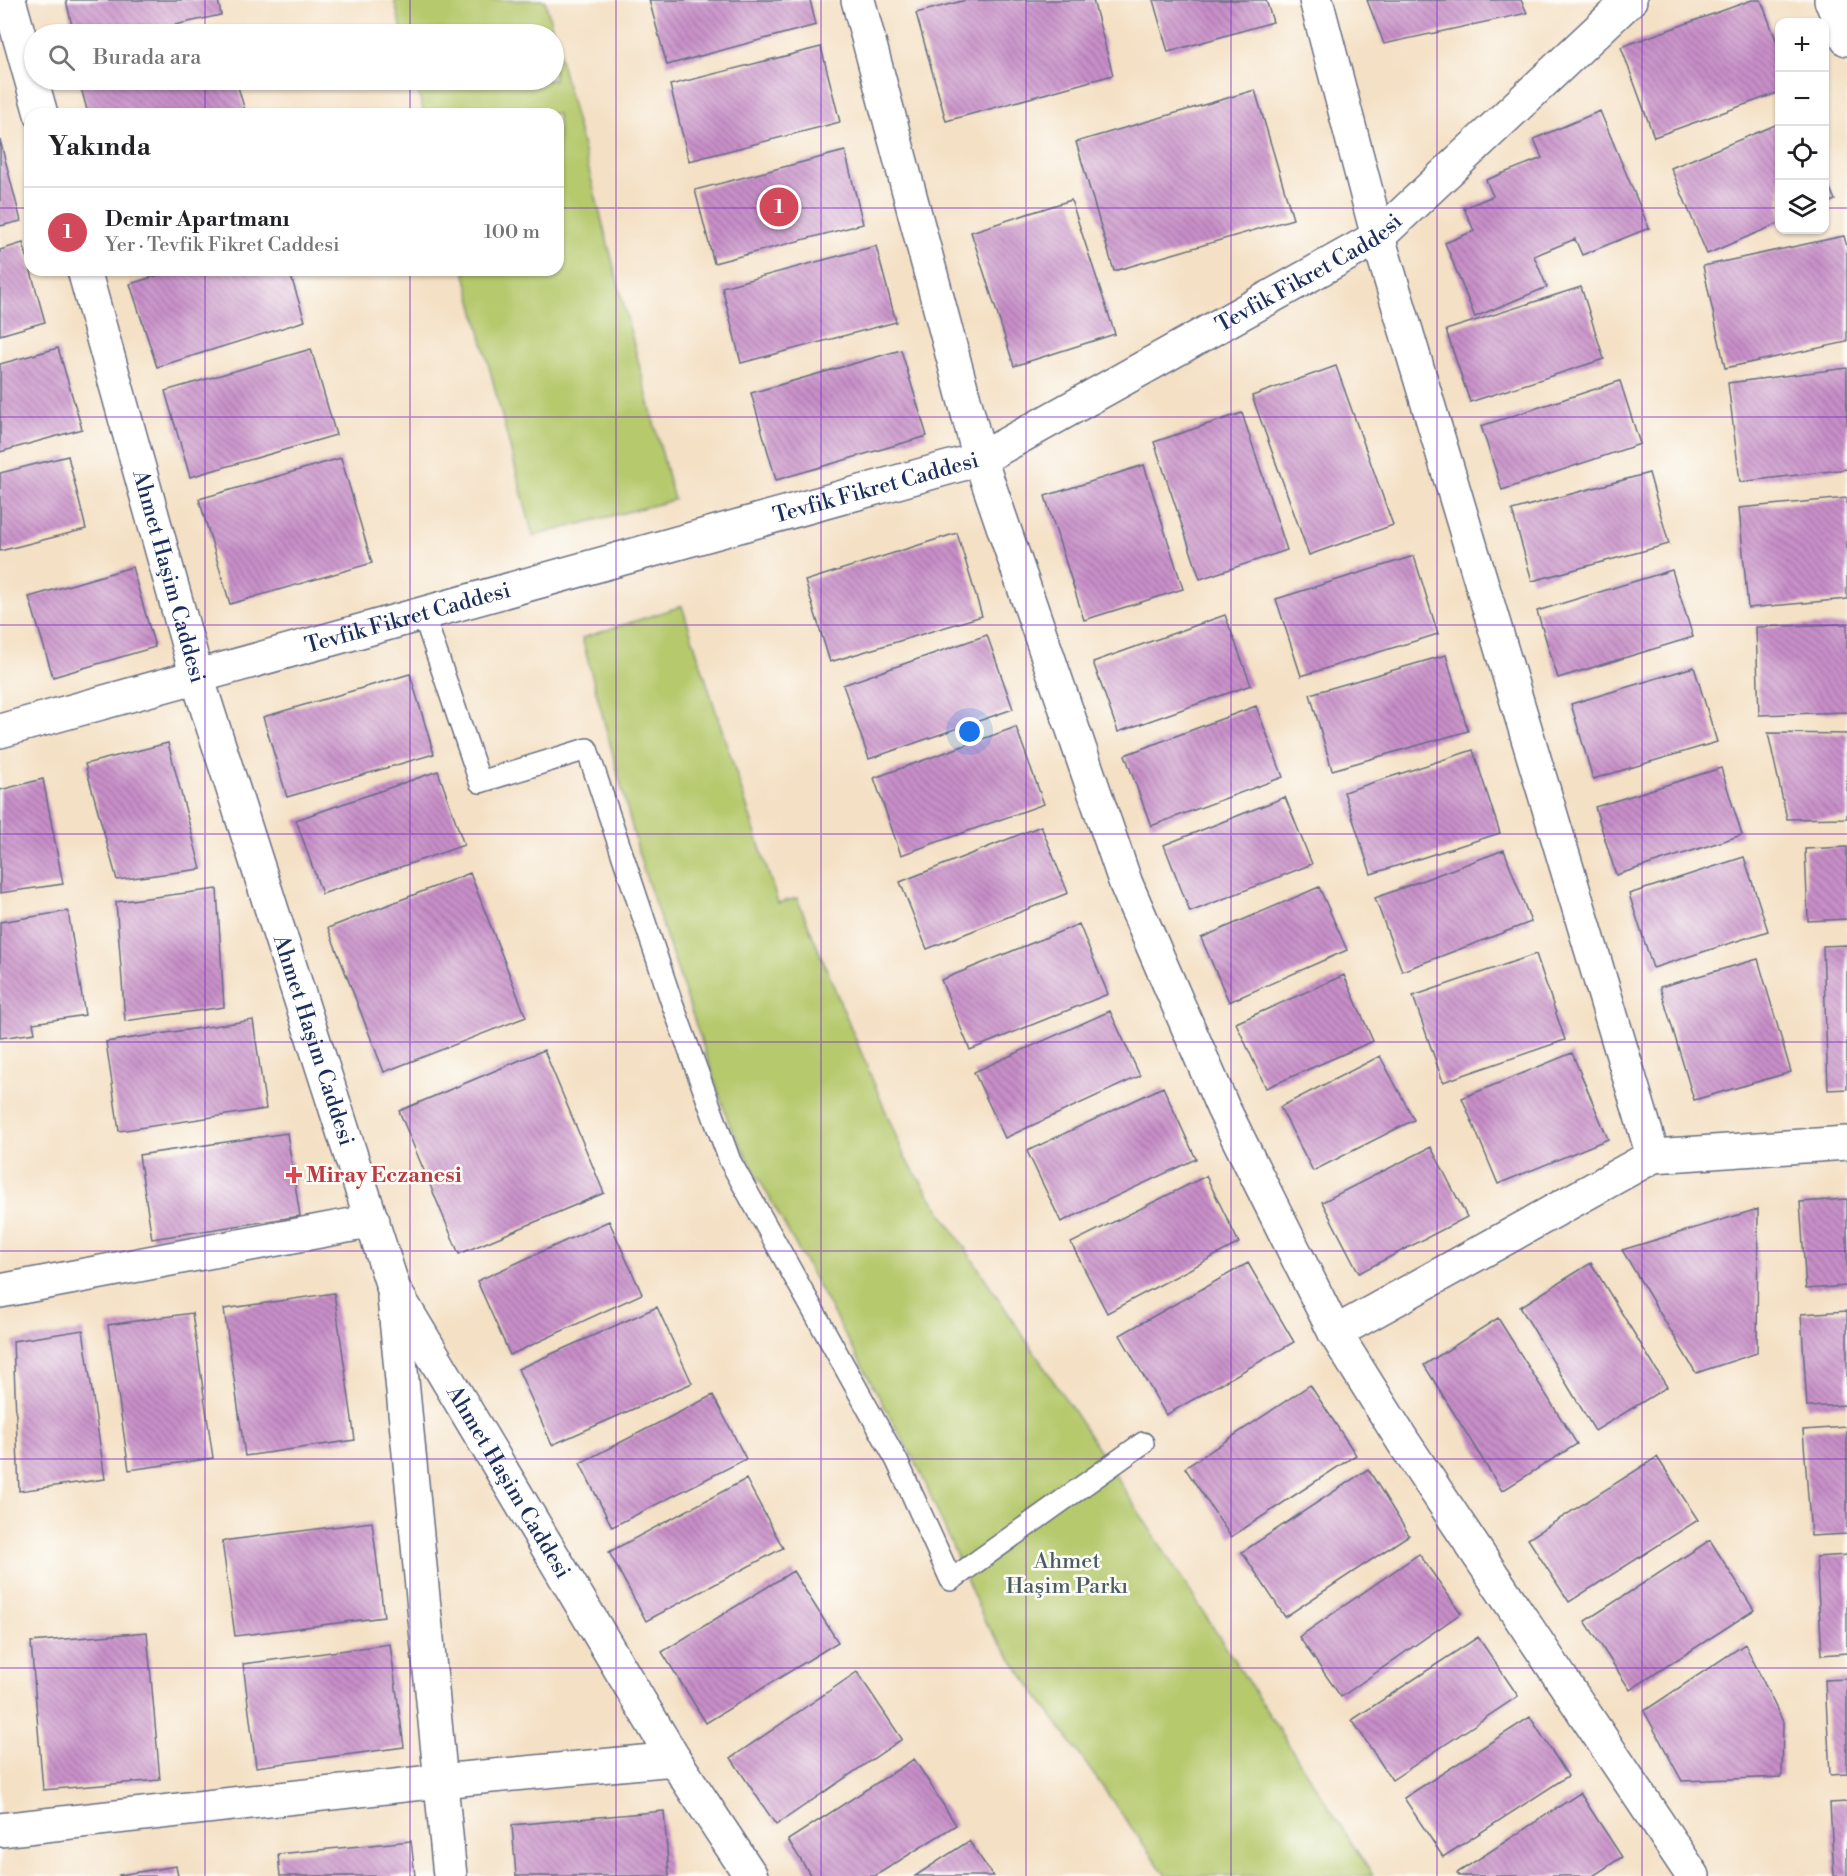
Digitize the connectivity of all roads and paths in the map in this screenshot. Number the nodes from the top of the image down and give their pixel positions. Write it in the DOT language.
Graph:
graph roads {
  1 [pos="9,0"];
  2 [pos="858,0"];
  3 [pos="1316,0"];
  4 [pos="1630,0"];
  5 [pos="1831,0"];
  6 [pos="1847,39"];
  7 [pos="24,53"];
  8 [pos="34,90"];
  9 [pos="39,108"];
  10 [pos="1378,237"];
  11 [pos="86,276"];
  12 [pos="980,459"];
  13 [pos="423,613"];
  14 [pos="196,677"];
  15 [pos="0,731"];
  16 [pos="1847,1143"];
  17 [pos="1653,1156"];
  18 [pos="373,1221"];
  19 [pos="394,1290"];
  20 [pos="0,1291"];
  21 [pos="1335,1333"];
  22 [pos="1143,1443"];
  23 [pos="674,1759"];
  24 [pos="440,1781"];
  25 [pos="0,1830"];
  26 [pos="450,1876"];
  27 [pos="751,1876"];
  28 [pos="1693,1876"];
  1 -- 7 [label="street"];
  2 -- 12 [label="street"];
  3 -- 10 [label="street"];
  4 -- 10 [label="street, Tevfik Fikret Caddesi"];
  5 -- 6 [label="street"];
  8 -- 9 [label="street"];
  10 -- 12 [label="street, Tevfik Fikret Caddesi"];
  10 -- 17 [label="street"];
  11 -- 14 [label="street, Ahmet Haşim Caddesi"];
  12 -- 13 [label="street, Tevfik Fikret Caddesi"];
  12 -- 21 [label="street"];
  13 -- 14 [label="street, Tevfik Fikret Caddesi"];
  13 -- 22 [label="lane"];
  14 -- 15 [label="street, Tevfik Fikret Caddesi"];
  14 -- 18 [label="street, Ahmet Haşim Caddesi"];
  16 -- 17 [label="street"];
  17 -- 21 [label="street"];
  18 -- 19 [label="street, Ahmet Haşim Caddesi"];
  18 -- 20 [label="street"];
  19 -- 23 [label="street, Ahmet Haşim Caddesi"];
  19 -- 24 [label="street"];
  21 -- 28 [label="street"];
  23 -- 24 [label="street"];
  23 -- 27 [label="street, Ahmet Haşim Caddesi"];
  24 -- 25 [label="street"];
  24 -- 26 [label="street"];
}
